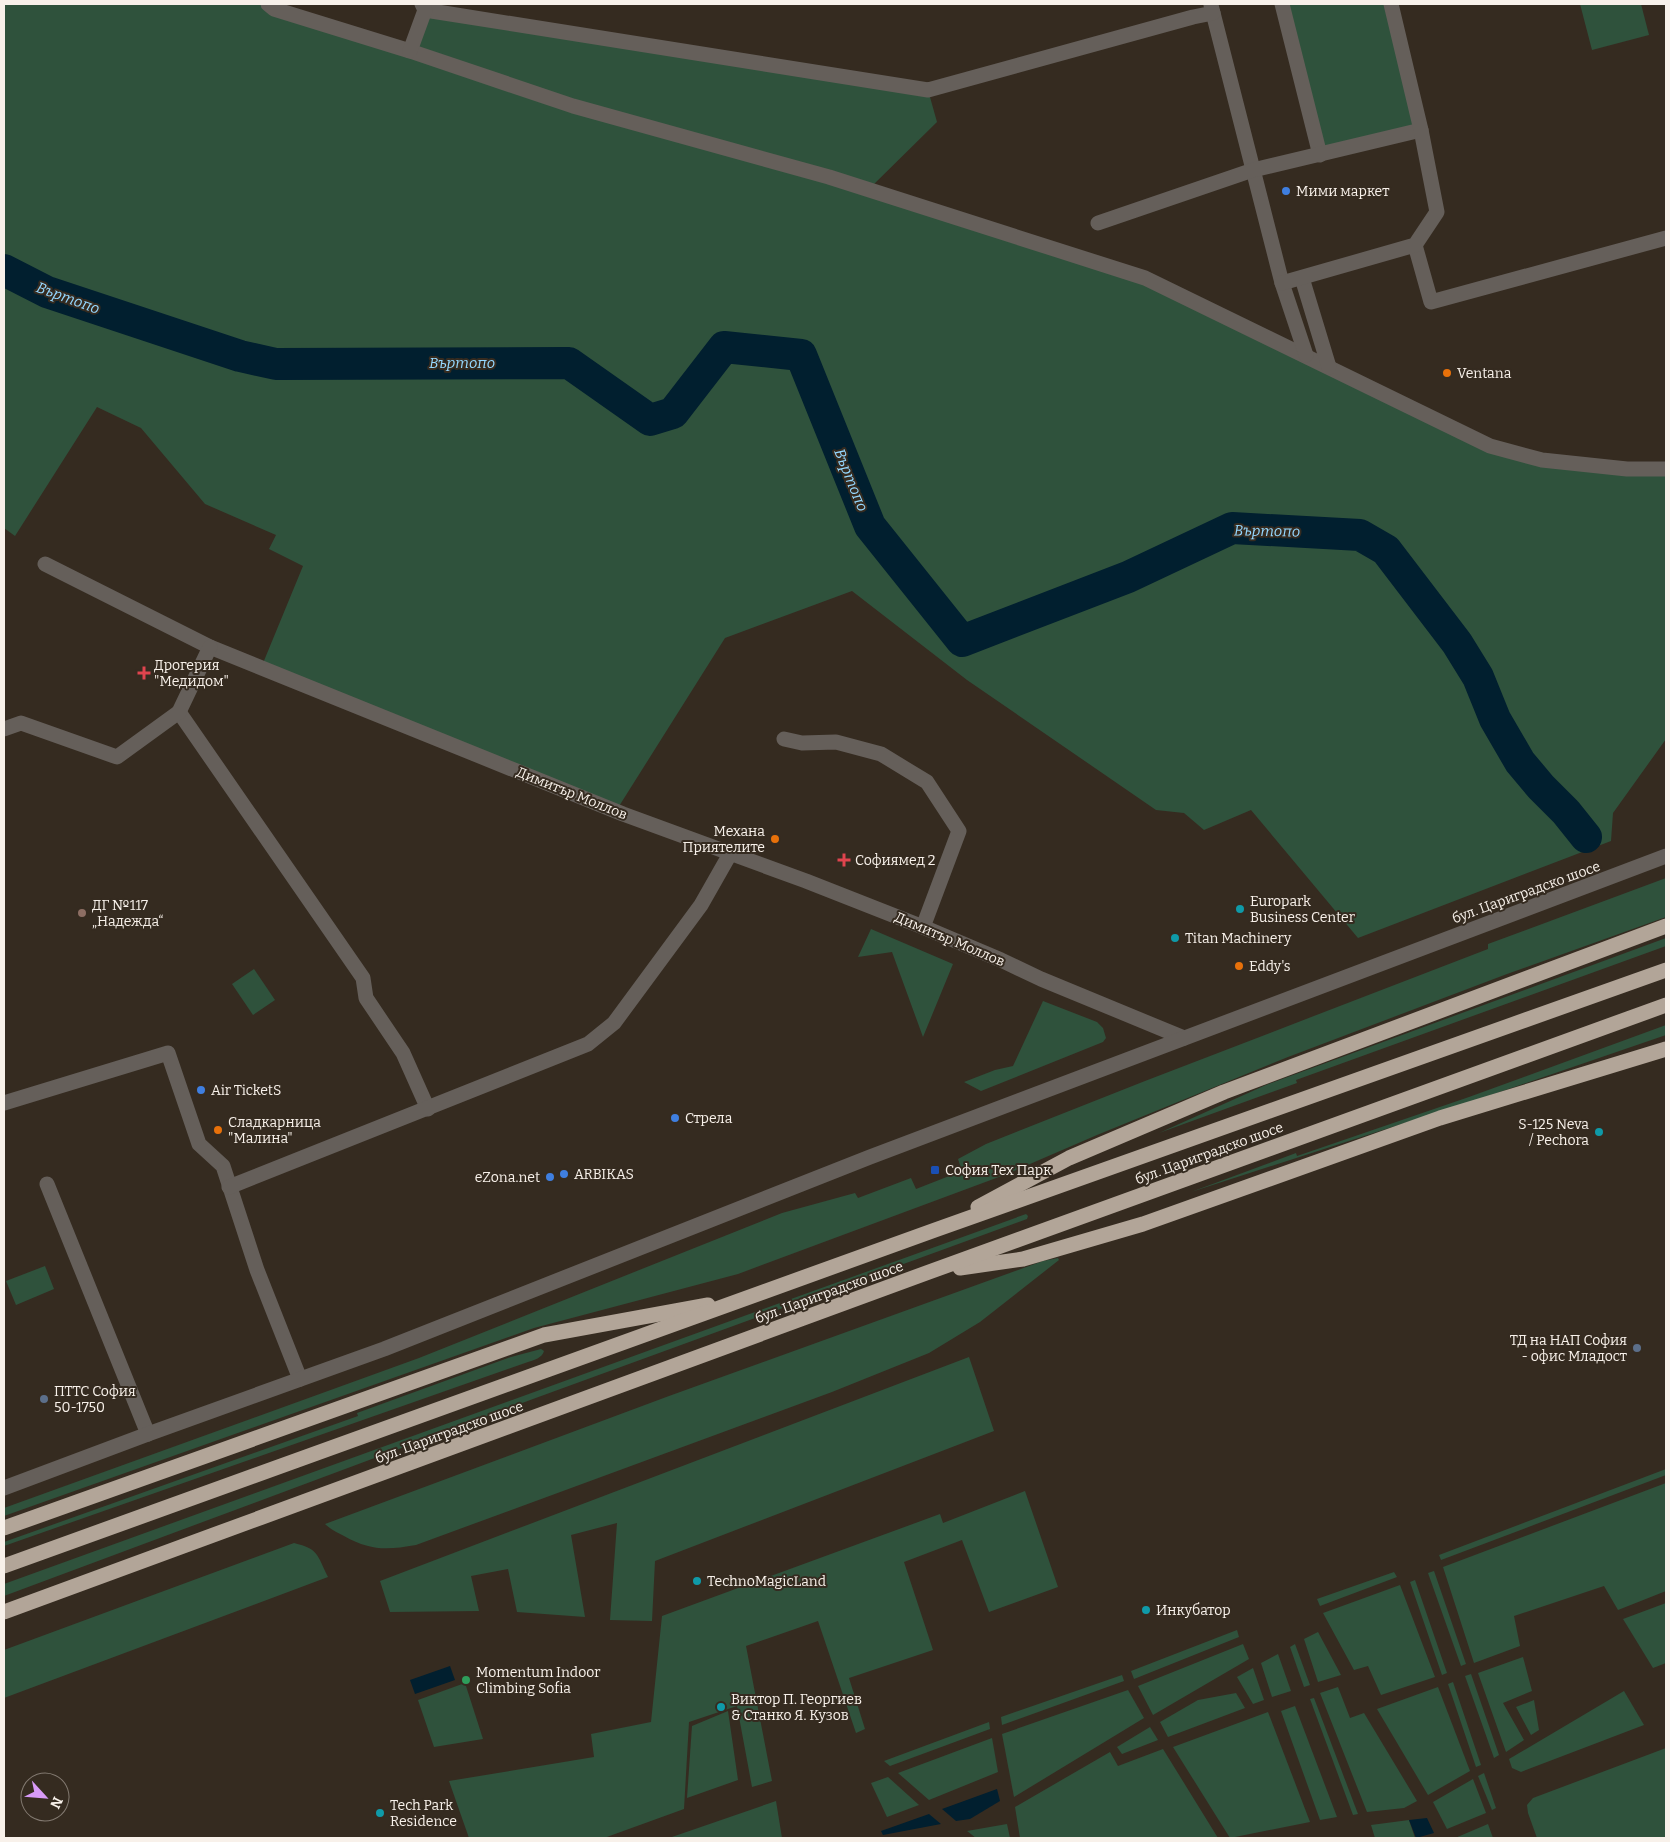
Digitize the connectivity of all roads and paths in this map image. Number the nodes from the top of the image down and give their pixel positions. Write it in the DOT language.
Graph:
graph roads {
  1 [pos="268,4"];
  2 [pos="1282,4"];
  3 [pos="1391,4"];
  4 [pos="424,7"];
  5 [pos="1212,8"];
  6 [pos="410,51"];
  7 [pos="1422,130"];
  8 [pos="1320,154"];
  9 [pos="1253,170"];
  10 [pos="1098,222"];
  11 [pos="1666,238"];
  12 [pos="1414,245"];
  13 [pos="1302,278"];
  14 [pos="1282,283"];
  15 [pos="1306,355"];
  16 [pos="1330,367"];
  17 [pos="1666,469"];
  18 [pos="45,564"];
  19 [pos="210,647"];
  20 [pos="179,712"];
  21 [pos="4,729"];
  22 [pos="784,739"];
  23 [pos="730,854"];
  24 [pos="1663,858"];
  25 [pos="1666,926"];
  26 [pos="922,927"];
  27 [pos="1666,970"];
  28 [pos="1666,1005"];
  29 [pos="1184,1038"];
  30 [pos="1666,1049"];
  31 [pos="4,1103"];
  32 [pos="428,1108"];
  33 [pos="47,1184"];
  34 [pos="229,1187"];
  35 [pos="935,1230"];
  36 [pos="929,1272"];
  37 [pos="751,1298"];
  38 [pos="300,1379"];
  39 [pos="148,1434"];
  40 [pos="4,1488"];
  41 [pos="4,1528"];
  42 [pos="4,1566"];
  43 [pos="4,1612"];
  1 -- 6 [label="street"];
  2 -- 8 [label="street"];
  3 -- 7 [label="street"];
  4 -- 5 [label="street"];
  4 -- 6 [label="street"];
  5 -- 9 [label="street"];
  6 -- 15 [label="street"];
  7 -- 8 [label="street"];
  7 -- 12 [label="street"];
  8 -- 9 [label="street"];
  9 -- 10 [label="street"];
  9 -- 14 [label="street"];
  11 -- 12 [label="street"];
  12 -- 13 [label="street"];
  13 -- 14 [label="street"];
  13 -- 16 [label="street"];
  14 -- 15 [label="street"];
  15 -- 16 [label="street"];
  16 -- 17 [label="street"];
  18 -- 19 [label="street, Димитър Моллов"];
  19 -- 20 [label="street"];
  19 -- 23 [label="street, Димитър Моллов"];
  20 -- 21 [label="street"];
  20 -- 32 [label="street"];
  22 -- 26 [label="street"];
  23 -- 26 [label="street, Димитър Моллов"];
  23 -- 32 [label="street"];
  24 -- 29 [label="street, бул. Цариградско шосе"];
  25 -- 35 [label="highway"];
  26 -- 29 [label="street, Димитър Моллов"];
  27 -- 35 [label="highway, бул. Цариградско шосе"];
  28 -- 36 [label="highway, бул. Цариградско шосе"];
  29 -- 38 [label="street, бул. Цариградско шосе"];
  30 -- 36 [label="highway"];
  31 -- 34 [label="street"];
  32 -- 34 [label="street"];
  33 -- 39 [label="street"];
  34 -- 38 [label="street"];
  35 -- 37 [label="highway, бул. Цариградско шосе"];
  36 -- 43 [label="highway, бул. Цариградско шосе"];
  37 -- 41 [label="highway"];
  37 -- 42 [label="highway, бул. Цариградско шосе"];
  38 -- 39 [label="street, бул. Цариградско шосе"];
  39 -- 40 [label="street, бул. Цариградско шосе"];
}
